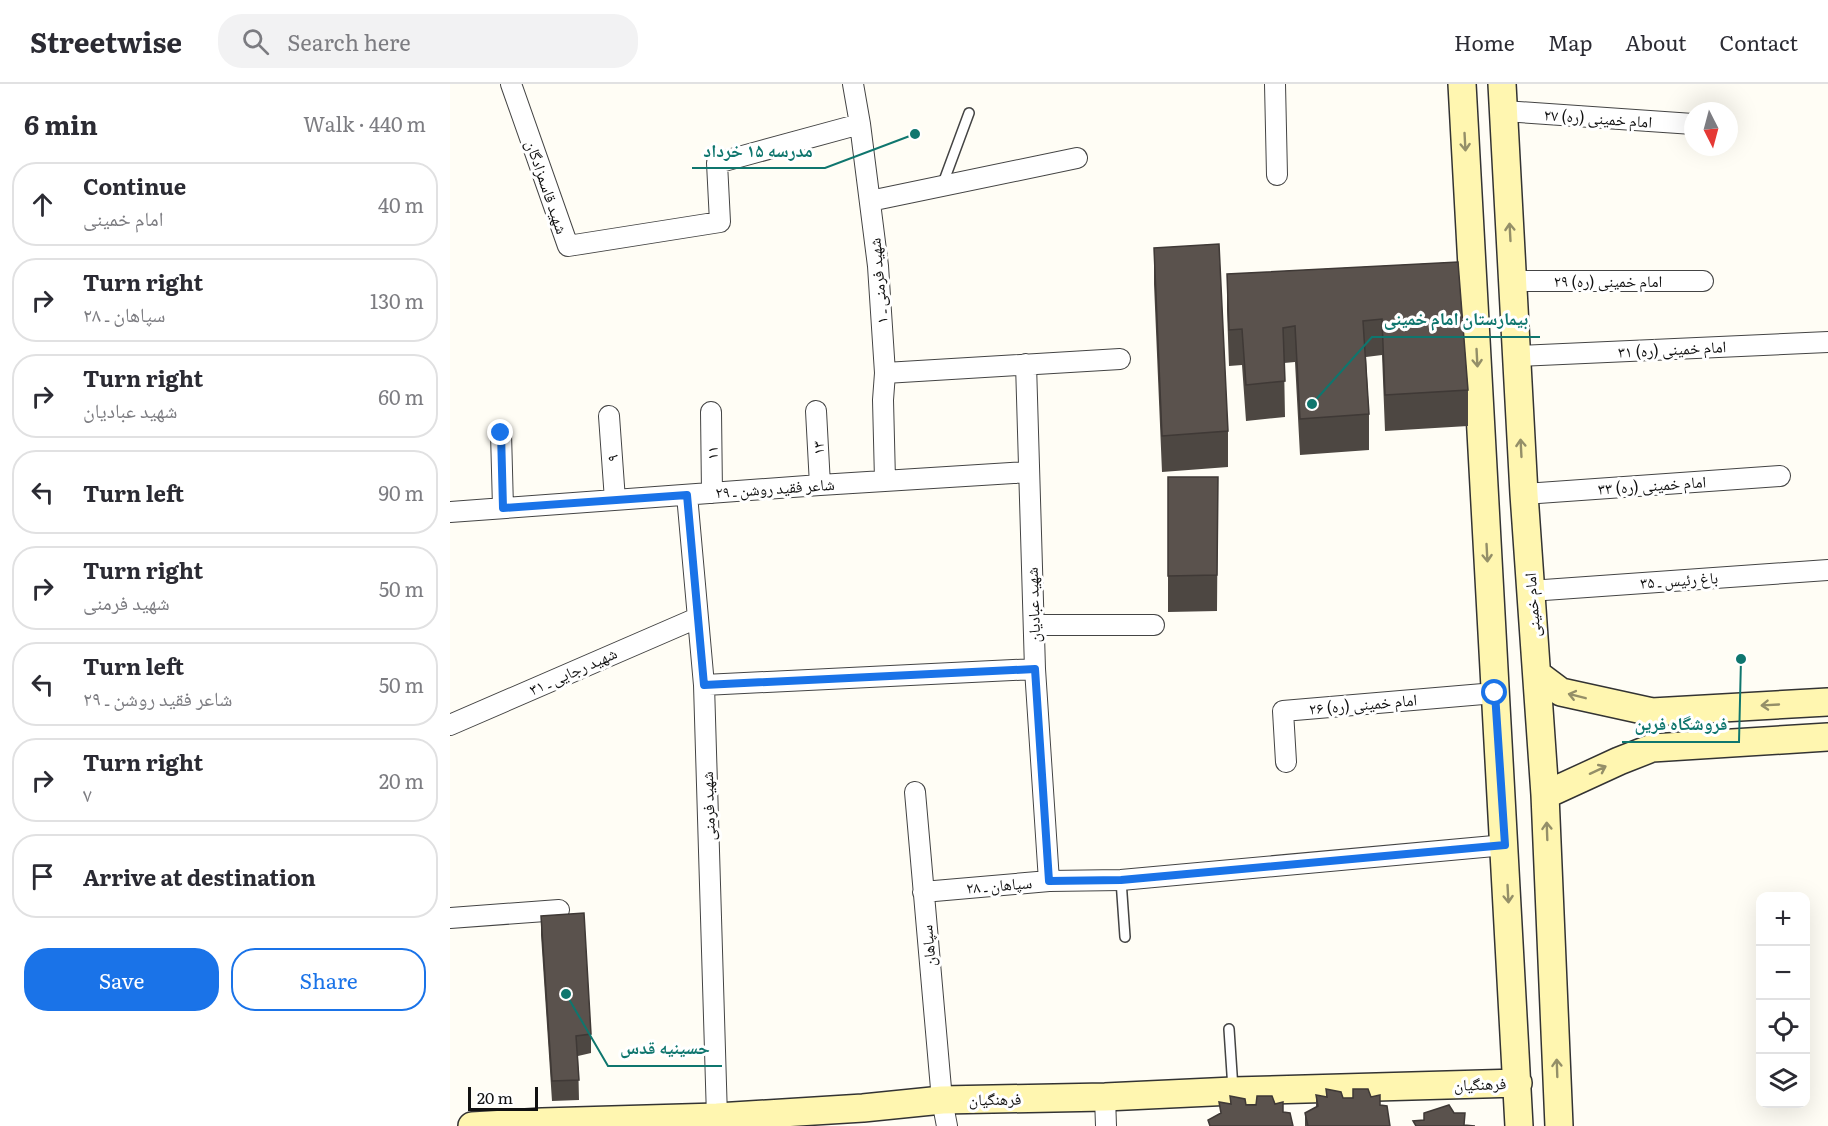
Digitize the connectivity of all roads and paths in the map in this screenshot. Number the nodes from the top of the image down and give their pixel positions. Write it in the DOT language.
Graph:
graph roads {
  1 [pos="511,84"];
  2 [pos="853,84"];
  3 [pos="1275,84"];
  4 [pos="1462,84"];
  5 [pos="1503,84"];
  6 [pos="1504,111"];
  7 [pos="969,113"];
  8 [pos="1684,123"];
  9 [pos="860,124"];
  10 [pos="1077,158"];
  11 [pos="1277,174"];
  12 [pos="942,186"];
  13 [pos="870,201"];
  14 [pos="1513,281"];
  15 [pos="1703,281"];
  16 [pos="1828,342"];
  17 [pos="1516,356"];
  18 [pos="1120,359"];
  19 [pos="1026,364"];
  20 [pos="885,373"];
  21 [pos="816,411"];
  22 [pos="711,412"];
  23 [pos="609,416"];
  24 [pos="501,433"];
  25 [pos="1028,472"];
  26 [pos="1780,476"];
  27 [pos="885,480"];
  28 [pos="820,484"];
  29 [pos="712,493"];
  30 [pos="1524,494"];
  31 [pos="687,495"];
  32 [pos="615,500"];
  33 [pos="503,508"];
  34 [pos="450,512"];
  35 [pos="1828,570"];
  36 [pos="1530,591"];
  37 [pos="697,618"];
  38 [pos="1034,625"];
  39 [pos="1154,625"];
  40 [pos="1035,669"];
  41 [pos="1537,674"];
  42 [pos="704,685"];
  43 [pos="1495,693"];
  44 [pos="1828,702"];
  45 [pos="1652,712"];
  46 [pos="450,725"];
  47 [pos="1828,737"];
  48 [pos="1652,748"];
  49 [pos="1286,762"];
  50 [pos="915,792"];
  51 [pos="1545,795"];
  52 [pos="1505,845"];
  53 [pos="1121,880"];
  54 [pos="1049,881"];
  55 [pos="923,892"];
  56 [pos="559,910"];
  57 [pos="450,918"];
  58 [pos="1125,937"];
  59 [pos="1229,1029"];
  60 [pos="1518,1083"];
  61 [pos="1233,1091"];
  62 [pos="1105,1097"];
  63 [pos="942,1100"];
  64 [pos="717,1117"];
  65 [pos="864,1117"];
  66 [pos="542,1124"];
  67 [pos="471,1126"];
  68 [pos="947,1126"];
  69 [pos="1106,1126"];
  70 [pos="1519,1126"];
  71 [pos="1559,1126"];
  1 -- 9 [label="street, شهید قاسمزادگان"];
  2 -- 9 [label="street, شهید فرمنی ـ ۱"];
  3 -- 11 [label="street"];
  4 -- 43 [label="main road, one-way"];
  5 -- 6 [label="main road, امام خمینی"];
  6 -- 8 [label="street, امام خمینی (ره) ۲۷"];
  14 -- 6 [label="main road, امام خمینی, one-way"];
  7 -- 12 [label="lane"];
  9 -- 13 [label="street, شهید فرمنی ـ ۱"];
  10 -- 12 [label="street"];
  12 -- 13 [label="street"];
  13 -- 20 [label="street, شهید فرمنی ـ ۱"];
  14 -- 15 [label="street, امام خمینی (ره) ۲۹"];
  14 -- 17 [label="main road, امام خمینی"];
  16 -- 17 [label="street, امام خمینی (ره) ۳۱"];
  30 -- 17 [label="main road, امام خمینی, one-way"];
  18 -- 19 [label="street"];
  19 -- 20 [label="street"];
  19 -- 25 [label="street, شهید عبادیان"];
  20 -- 27 [label="street, شهید فرمنی ـ ۱"];
  21 -- 28 [label="street, ۱۳"];
  22 -- 29 [label="street, ۱۱"];
  23 -- 32 [label="street, ۹"];
  24 -- 33 [label="street"];
  25 -- 27 [label="street, شاعر فقید روشن ـ ۲۹"];
  25 -- 38 [label="street, شهید عبادیان"];
  26 -- 30 [label="street, امام خمینی (ره) ۳۳"];
  27 -- 28 [label="street, شاعر فقید روشن ـ ۲۹"];
  28 -- 29 [label="street, شاعر فقید روشن ـ ۲۹"];
  29 -- 31 [label="street, شاعر فقید روشن ـ ۲۹"];
  30 -- 36 [label="main road, امام خمینی"];
  31 -- 32 [label="street, شاعر فقید روشن ـ ۲۹"];
  31 -- 37 [label="street, شهید فرمنی"];
  32 -- 33 [label="street, شاعر فقید روشن ـ ۲۹"];
  33 -- 34 [label="street, شاعر فقید روشن ـ ۲۹"];
  35 -- 36 [label="street, باغ رئیس ـ ۳۵"];
  36 -- 41 [label="main road, امام خمینی"];
  37 -- 42 [label="street, شهید فرمنی"];
  37 -- 46 [label="street, شهید رجایی ـ ۳۱"];
  38 -- 39 [label="street"];
  38 -- 40 [label="street, شهید عبادیان"];
  40 -- 42 [label="street"];
  40 -- 54 [label="street, شهید عبادیان"];
  45 -- 41 [label="main road, one-way"];
  41 -- 51 [label="main road, امام خمینی"];
  42 -- 64 [label="street, شهید فرمنی"];
  43 -- 49 [label="street, امام خمینی (ره) ۲۶"];
  43 -- 52 [label="main road"];
  44 -- 45 [label="main road, one-way"];
  45 -- 48 [label="main road"];
  47 -- 48 [label="main road"];
  51 -- 48 [label="main road, one-way"];
  50 -- 55 [label="street, سپاهان"];
  71 -- 51 [label="main road, امام خمینی, one-way"];
  52 -- 53 [label="street, سپاهان ـ ۲۸"];
  52 -- 60 [label="main road, one-way"];
  53 -- 54 [label="street, سپاهان ـ ۲۸"];
  53 -- 58 [label="lane"];
  54 -- 55 [label="street, سپاهان ـ ۲۸"];
  55 -- 63 [label="street, سپاهان"];
  56 -- 57 [label="street"];
  59 -- 61 [label="lane"];
  60 -- 61 [label="main road, فرهنگیان"];
  60 -- 70 [label="main road"];
  61 -- 62 [label="main road, فرهنگیان"];
  62 -- 63 [label="main road, فرهنگیان"];
  62 -- 69 [label="street"];
  63 -- 65 [label="main road, فرهنگیان"];
  63 -- 68 [label="street, سپاهان"];
  64 -- 65 [label="main road, فرهنگیان"];
  64 -- 66 [label="main road, فرهنگیان"];
  66 -- 67 [label="main road, فرهنگیان"];
}
